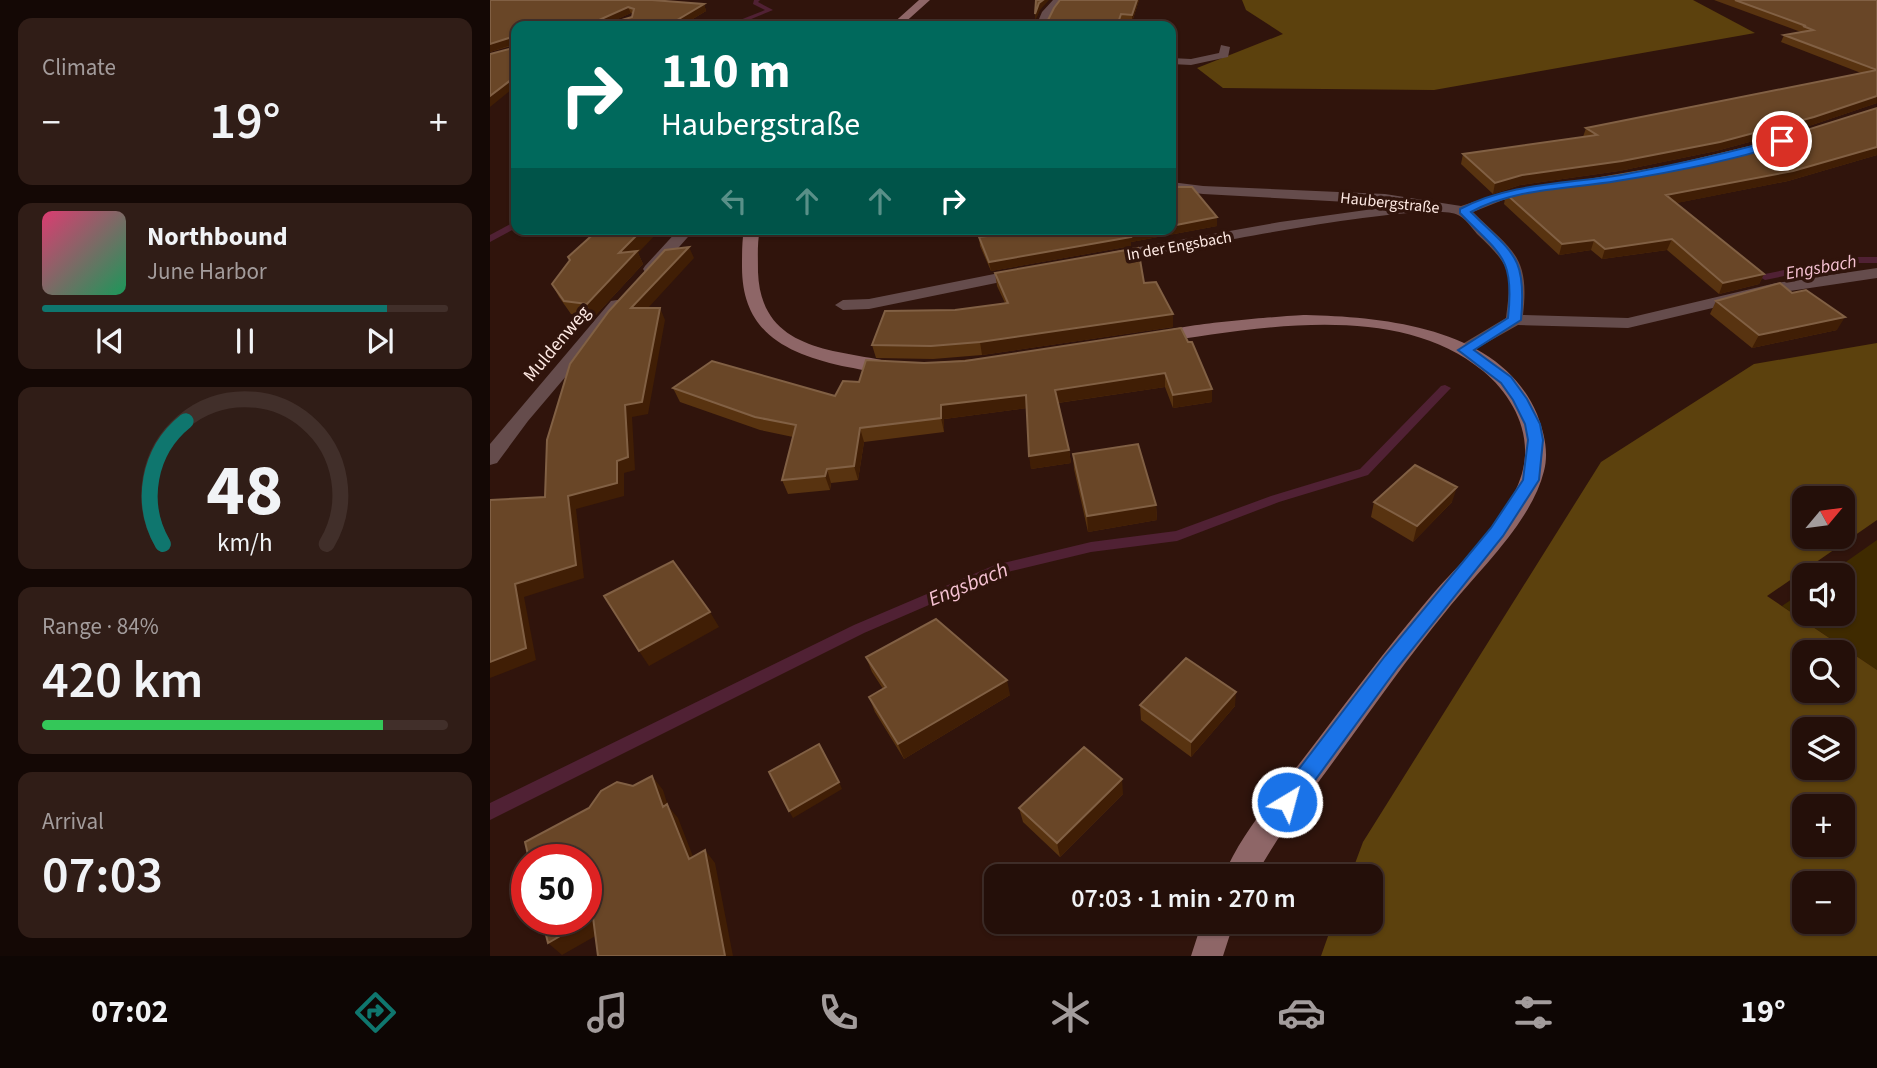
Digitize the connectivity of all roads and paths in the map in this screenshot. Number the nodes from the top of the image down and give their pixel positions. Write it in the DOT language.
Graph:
graph roads {
  1 [pos="925,0"];
  2 [pos="1059,0"];
  3 [pos="901,21"];
  4 [pos="1043,21"];
  5 [pos="1225,47"];
  6 [pos="1176,61"];
  7 [pos="1176,187"];
  8 [pos="1551,188"];
  9 [pos="1434,205"];
  10 [pos="1464,211"];
  11 [pos="682,235"];
  12 [pos="751,235"];
  13 [pos="1091,261"];
  14 [pos="1039,270"];
  15 [pos="1877,273"];
  16 [pos="643,277"];
  17 [pos="625,296"];
  18 [pos="843,305"];
  19 [pos="1514,320"];
  20 [pos="1133,341"];
  21 [pos="1465,350"];
  22 [pos="915,369"];
  23 [pos="490,458"];
  24 [pos="1246,864"];
  25 [pos="1215,934"];
  26 [pos="1207,956"];
  1 -- 3 [label="main road"];
  2 -- 4 [label="street"];
  5 -- 6 [label="street"];
  7 -- 9 [label="street, Haubergstraße"];
  8 -- 10 [label="street"];
  9 -- 10 [label="street, Haubergstraße"];
  9 -- 13 [label="street, In der Engsbach"];
  10 -- 19 [label="street, Haubergstraße"];
  11 -- 16 [label="street"];
  12 -- 22 [label="main road"];
  14 -- 18 [label="street"];
  15 -- 19 [label="street"];
  17 -- 23 [label="street, Muldenweg"];
  19 -- 21 [label="street"];
  20 -- 21 [label="main road"];
  21 -- 24 [label="main road"];
  25 -- 26 [label="main road"];
}
